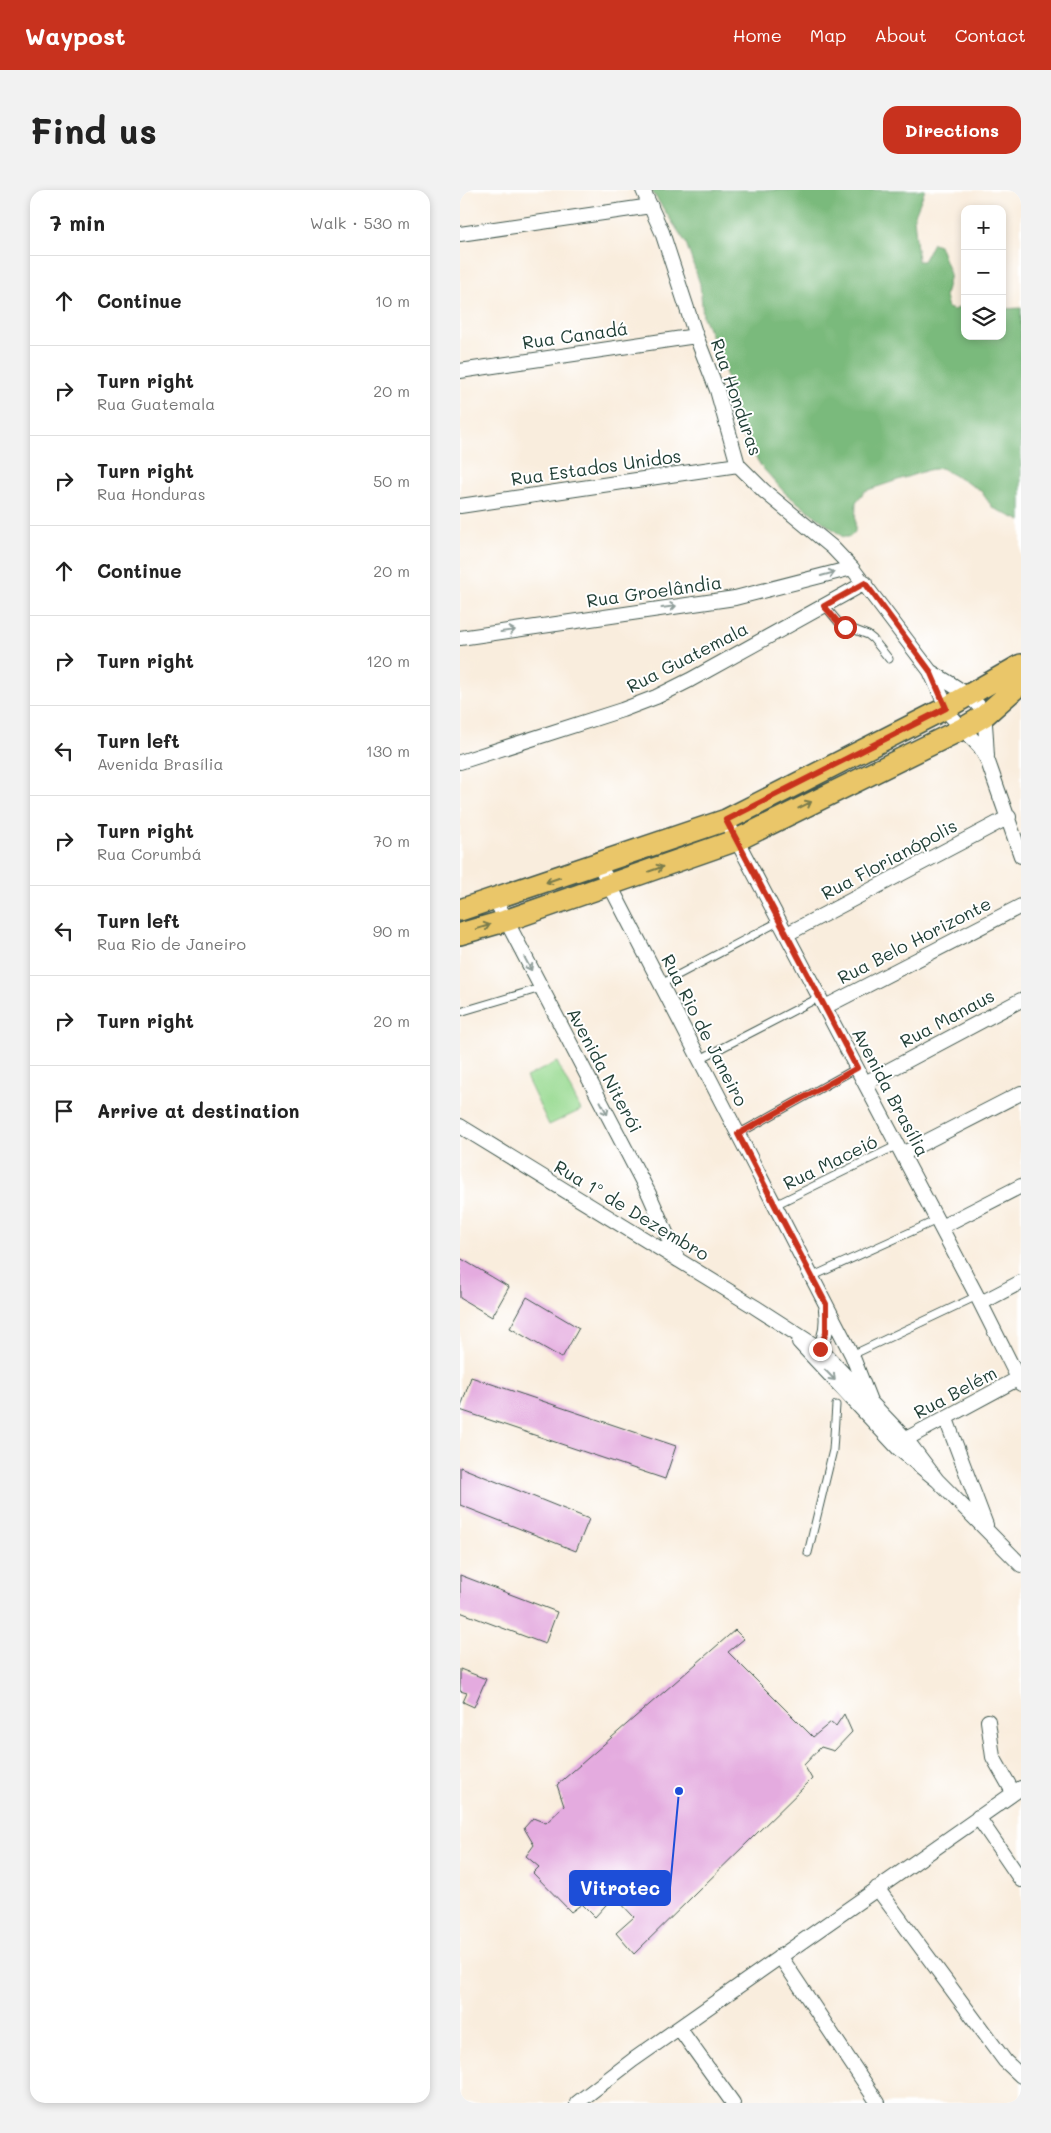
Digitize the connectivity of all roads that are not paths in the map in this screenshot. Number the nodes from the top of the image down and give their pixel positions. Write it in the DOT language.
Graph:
graph roads {
  1 [pos="643,190"];
  2 [pos="651,206"];
  3 [pos="460,234"];
  4 [pos="696,336"];
  5 [pos="460,371"];
  6 [pos="738,465"];
  7 [pos="460,506"];
  8 [pos="852,568"];
  9 [pos="865,583"];
  10 [pos="824,606"];
  11 [pos="460,638"];
  12 [pos="889,659"];
  13 [pos="1021,665"];
  14 [pos="930,671"];
  15 [pos="1021,683"];
  16 [pos="967,696"];
  17 [pos="946,708"];
  18 [pos="984,716"];
  19 [pos="962,729"];
  20 [pos="987,759"];
  21 [pos="460,762"];
  22 [pos="1008,817"];
  23 [pos="726,820"];
  24 [pos="737,840"];
  25 [pos="1021,856"];
  26 [pos="599,864"];
  27 [pos="610,885"];
  28 [pos="495,899"];
  29 [pos="1021,906"];
  30 [pos="460,910"];
  31 [pos="505,920"];
  32 [pos="780,921"];
  33 [pos="460,934"];
  34 [pos="786,934"];
  35 [pos="661,984"];
  36 [pos="541,988"];
  37 [pos="1021,1000"];
  38 [pos="822,1002"];
  39 [pos="460,1012"];
  40 [pos="700,1059"];
  41 [pos="857,1068"];
  42 [pos="865,1083"];
  43 [pos="1021,1093"];
  44 [pos="460,1126"];
  45 [pos="738,1134"];
  46 [pos="900,1150"];
  47 [pos="1021,1186"];
  48 [pos="775,1205"];
  49 [pos="939,1223"];
  50 [pos="678,1260"];
  51 [pos="811,1277"];
  52 [pos="1021,1282"];
  53 [pos="979,1299"];
  54 [pos="826,1304"];
  55 [pos="819,1348"];
  56 [pos="850,1349"];
  57 [pos="1020,1380"];
  58 [pos="870,1401"];
  59 [pos="836,1405"];
  60 [pos="871,1418"];
  61 [pos="946,1419"];
  62 [pos="906,1439"];
  63 [pos="937,1480"];
  64 [pos="988,1531"];
  65 [pos="808,1553"];
  66 [pos="1021,1565"];
  67 [pos="988,1721"];
  68 [pos="1017,1790"];
  69 [pos="978,1817"];
  70 [pos="1021,1880"];
  71 [pos="877,1888"];
  72 [pos="780,1956"];
  73 [pos="679,2028"];
  74 [pos="1021,2076"];
  75 [pos="577,2103"];
  76 [pos="733,2103"];
  77 [pos="878,2103"];
  1 -- 2 [label="street, Rua Honduras"];
  2 -- 3 [label="street"];
  2 -- 4 [label="street, Rua Honduras"];
  4 -- 5 [label="street, Rua Canadá"];
  4 -- 6 [label="street, Rua Honduras"];
  6 -- 7 [label="street, Rua Estados Unidos"];
  6 -- 8 [label="street, Rua Honduras"];
  8 -- 9 [label="street, Rua Honduras"];
  11 -- 8 [label="street, Rua Groelândia, one-way"];
  9 -- 10 [label="street, Rua Guatemala"];
  9 -- 14 [label="street, Rua Honduras"];
  10 -- 12 [label="lane"];
  10 -- 21 [label="street, Rua Guatemala"];
  13 -- 16 [label="main road"];
  14 -- 16 [label="street"];
  14 -- 17 [label="street"];
  15 -- 18 [label="main road"];
  16 -- 17 [label="main road"];
  16 -- 18 [label="street"];
  17 -- 19 [label="street"];
  17 -- 23 [label="main road"];
  18 -- 19 [label="main road"];
  18 -- 20 [label="street"];
  19 -- 20 [label="street"];
  24 -- 19 [label="main road, one-way"];
  20 -- 22 [label="street"];
  22 -- 25 [label="street"];
  22 -- 34 [label="street, Rua Florianópolis"];
  23 -- 24 [label="street, Avenida Brasília"];
  23 -- 26 [label="main road"];
  27 -- 24 [label="main road, one-way"];
  24 -- 32 [label="street, Avenida Brasília"];
  26 -- 27 [label="street, Rua Rio de Janeiro"];
  26 -- 28 [label="main road, one-way"];
  27 -- 31 [label="main road"];
  27 -- 35 [label="street, Rua Rio de Janeiro"];
  28 -- 30 [label="main road"];
  28 -- 31 [label="street, Avenida Niterói"];
  29 -- 38 [label="street, Rua Belo Horizonte"];
  33 -- 31 [label="main road, one-way"];
  31 -- 36 [label="street, Avenida Niterói, one-way"];
  32 -- 34 [label="street, Avenida Brasília"];
  32 -- 35 [label="lane"];
  34 -- 38 [label="street, Avenida Brasília"];
  35 -- 40 [label="street, Rua Rio de Janeiro"];
  36 -- 39 [label="lane"];
  36 -- 50 [label="street, Avenida Niterói, one-way"];
  37 -- 42 [label="street, Rua Manaus"];
  38 -- 40 [label="lane"];
  38 -- 41 [label="street, Avenida Brasília"];
  40 -- 45 [label="street, Rua Rio de Janeiro"];
  41 -- 42 [label="street, Avenida Brasília"];
  41 -- 45 [label="lane"];
  42 -- 46 [label="street, Avenida Brasília"];
  43 -- 46 [label="street"];
  44 -- 50 [label="street, Rua 1º de Dezembro"];
  45 -- 48 [label="street, Rua Rio de Janeiro"];
  46 -- 48 [label="lane, Rua Maceió"];
  46 -- 49 [label="street, Avenida Brasília"];
  47 -- 49 [label="street"];
  48 -- 51 [label="street, Rua Rio de Janeiro"];
  49 -- 51 [label="lane"];
  49 -- 53 [label="street, Avenida Brasília"];
  50 -- 55 [label="street, Rua 1º de Dezembro"];
  51 -- 54 [label="street, Rua Rio de Janeiro"];
  52 -- 53 [label="street"];
  53 -- 56 [label="lane"];
  53 -- 57 [label="street, Avenida Brasília"];
  54 -- 55 [label="street"];
  54 -- 56 [label="street, Rua Rio de Janeiro"];
  55 -- 56 [label="street"];
  55 -- 58 [label="street, Rua 1º de Dezembro"];
  55 -- 60 [label="street, Rua 1º de Dezembro, one-way"];
  56 -- 58 [label="street, Rua Rio de Janeiro"];
  57 -- 61 [label="street, Rua Belém"];
  58 -- 62 [label="street, Rua 1º de Dezembro"];
  59 -- 65 [label="lane"];
  60 -- 62 [label="street"];
  60 -- 63 [label="street, Rua 1º de Dezembro"];
  61 -- 62 [label="street, Rua Belém"];
  61 -- 64 [label="street"];
  62 -- 63 [label="street, Rua 1º de Dezembro"];
  63 -- 64 [label="street, Rua 1º de Dezembro"];
  64 -- 66 [label="street, Rua 1º de Dezembro"];
  67 -- 68 [label="street"];
  68 -- 69 [label="street"];
  69 -- 70 [label="street"];
  69 -- 71 [label="street"];
  71 -- 72 [label="street"];
  71 -- 74 [label="street"];
  72 -- 73 [label="street"];
  72 -- 77 [label="street"];
  73 -- 75 [label="street"];
  73 -- 76 [label="street"];
}
